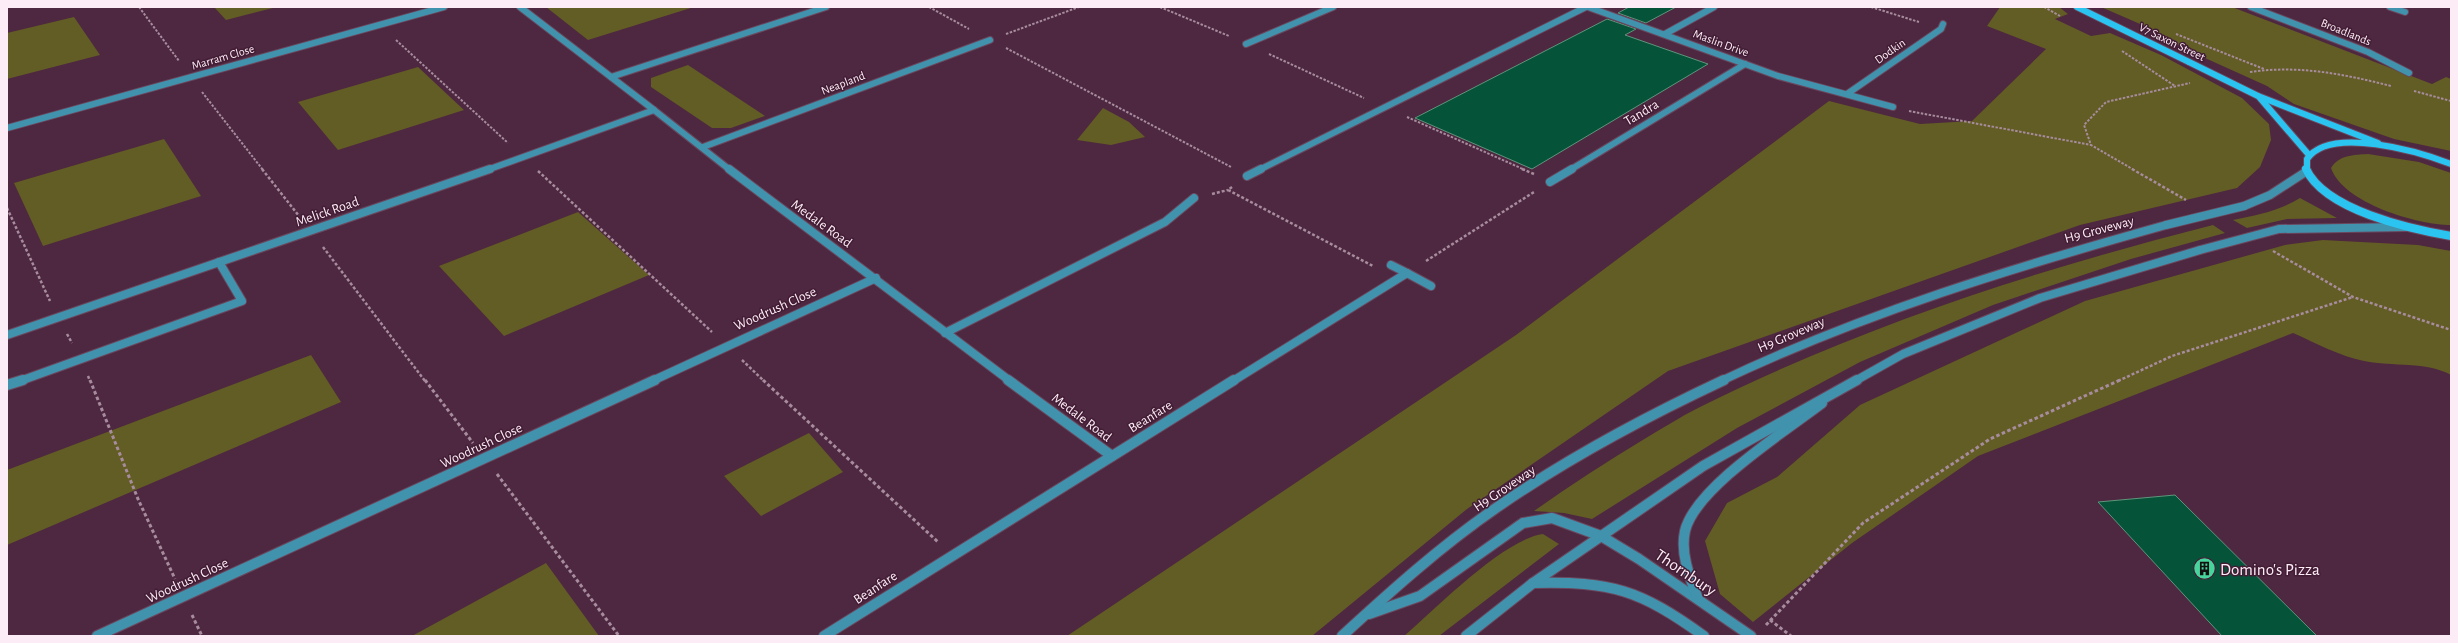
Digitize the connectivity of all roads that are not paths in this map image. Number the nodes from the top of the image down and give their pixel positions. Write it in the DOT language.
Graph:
graph roads {
  1 [pos="444,7"];
  2 [pos="520,7"];
  3 [pos="826,7"];
  4 [pos="1333,7"];
  5 [pos="1587,7"];
  6 [pos="1714,7"];
  7 [pos="2077,7"];
  8 [pos="2251,7"];
  9 [pos="2390,7"];
  10 [pos="2405,12"];
  11 [pos="1942,26"];
  12 [pos="1665,34"];
  13 [pos="990,40"];
  14 [pos="1246,44"];
  15 [pos="1745,64"];
  16 [pos="2409,73"];
  17 [pos="611,77"];
  18 [pos="1848,94"];
  19 [pos="2258,96"];
  20 [pos="1893,107"];
  21 [pos="654,110"];
  22 [pos="7,128"];
  23 [pos="703,147"];
  24 [pos="2393,148"];
  25 [pos="2310,155"];
  26 [pos="2450,162"];
  27 [pos="2307,171"];
  28 [pos="1247,176"];
  29 [pos="1550,182"];
  30 [pos="1194,198"];
  31 [pos="2406,227"];
  32 [pos="2451,236"];
  33 [pos="219,262"];
  34 [pos="1391,265"];
  35 [pos="1407,273"];
  36 [pos="876,278"];
  37 [pos="1431,286"];
  38 [pos="944,333"];
  39 [pos="7,335"];
  40 [pos="7,386"];
  41 [pos="1841,387"];
  42 [pos="1112,456"];
  43 [pos="1601,536"];
  44 [pos="1533,583"];
  45 [pos="1698,599"];
  46 [pos="1364,615"];
  47 [pos="97,636"];
  48 [pos="824,636"];
  49 [pos="1342,636"];
  50 [pos="1466,636"];
  51 [pos="1704,636"];
  52 [pos="1751,636"];
  1 -- 22 [label="street, Marram Close"];
  2 -- 17 [label="street, Medale Road"];
  3 -- 17 [label="street"];
  4 -- 14 [label="street"];
  5 -- 12 [label="street, Maslin Drive"];
  5 -- 28 [label="street"];
  6 -- 12 [label="street"];
  7 -- 19 [label="main road, V7 Saxon Street, bridge"];
  8 -- 16 [label="street, Broadlands"];
  9 -- 10 [label="street"];
  11 -- 18 [label="street, Dodkin"];
  12 -- 15 [label="street, Maslin Drive"];
  13 -- 23 [label="street, Neapland"];
  15 -- 18 [label="street, Maslin Drive"];
  15 -- 29 [label="street, Tandra"];
  17 -- 21 [label="street, Medale Road"];
  18 -- 20 [label="street, Maslin Drive"];
  19 -- 24 [label="main road, V7 Saxon Street"];
  19 -- 25 [label="main road, V7 Saxon Street"];
  21 -- 23 [label="street, Medale Road"];
  21 -- 33 [label="street, Melick Road"];
  23 -- 36 [label="street, Medale Road"];
  24 -- 25 [label="main road"];
  24 -- 26 [label="main road"];
  25 -- 27 [label="main road"];
  27 -- 31 [label="main road"];
  27 -- 46 [label="street, H9 Groveway, bridge"];
  30 -- 38 [label="street"];
  31 -- 32 [label="main road"];
  31 -- 41 [label="street, bridge"];
  33 -- 39 [label="street, Melick Road"];
  33 -- 40 [label="street"];
  34 -- 35 [label="street"];
  35 -- 37 [label="street"];
  35 -- 42 [label="street, Beanfare"];
  36 -- 38 [label="street, Medale Road"];
  36 -- 47 [label="street, Woodrush Close"];
  38 -- 42 [label="street, Medale Road"];
  41 -- 43 [label="street"];
  41 -- 45 [label="street"];
  42 -- 48 [label="street, Beanfare"];
  43 -- 44 [label="street"];
  43 -- 45 [label="street, Thornbury"];
  43 -- 46 [label="street, Thornbury"];
  44 -- 50 [label="street"];
  44 -- 51 [label="street"];
  45 -- 52 [label="street, Thornbury"];
  46 -- 49 [label="street, H9 Groveway"];
}
